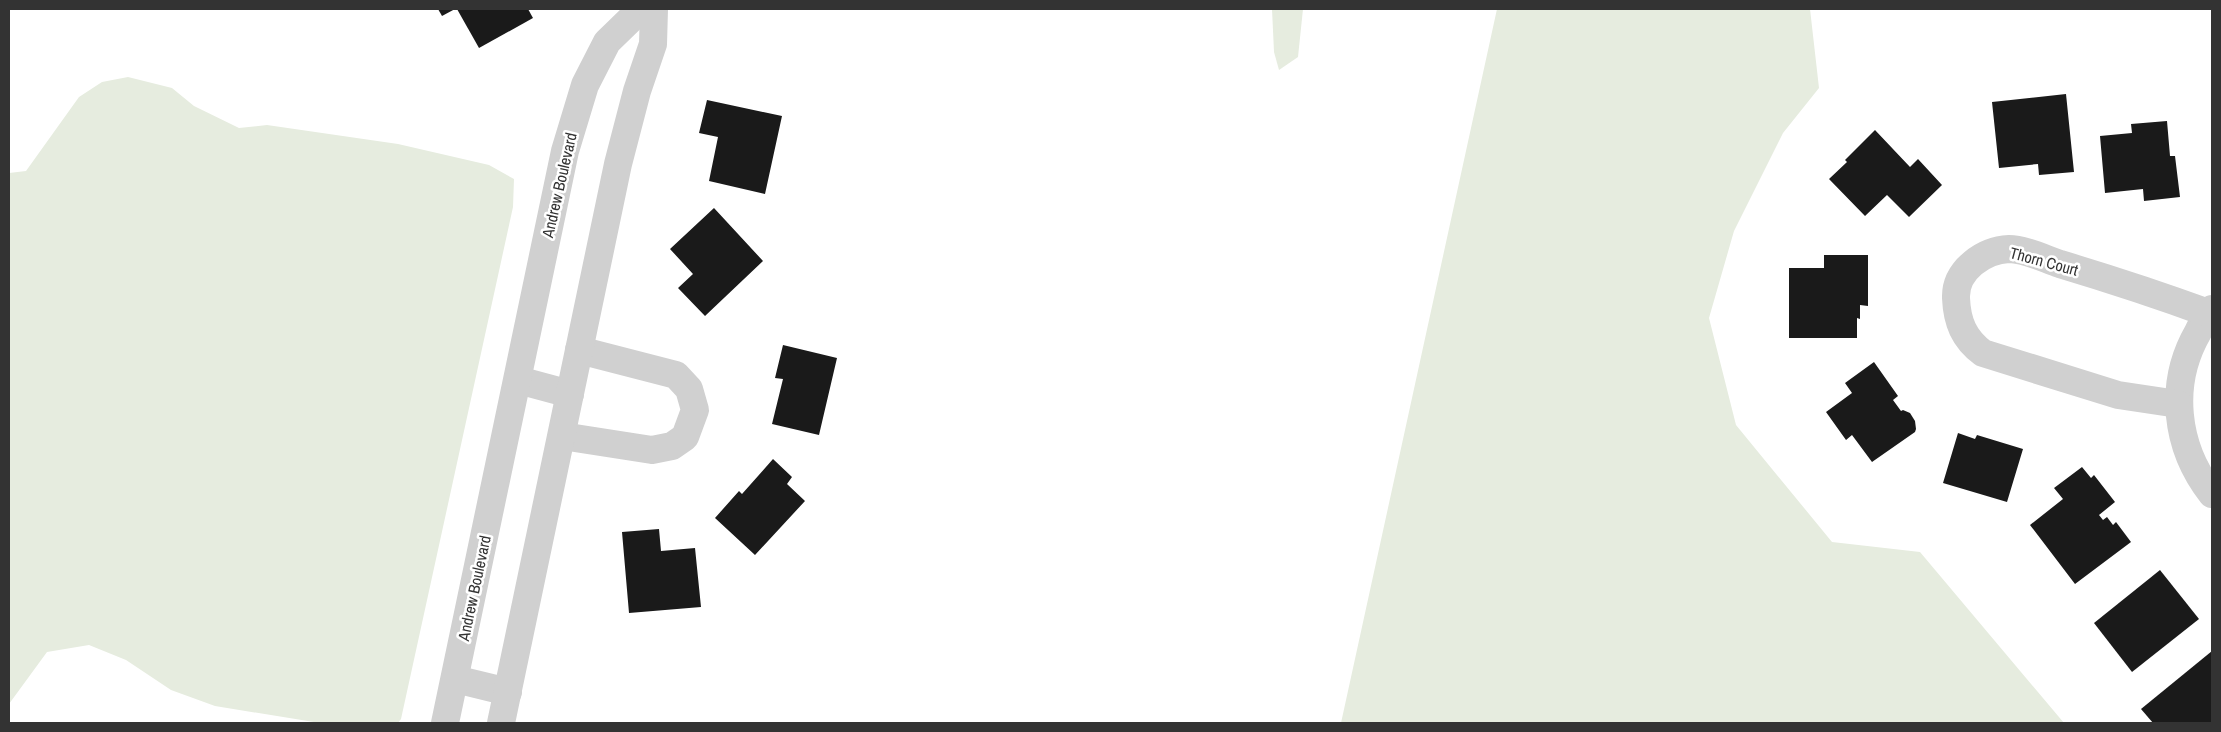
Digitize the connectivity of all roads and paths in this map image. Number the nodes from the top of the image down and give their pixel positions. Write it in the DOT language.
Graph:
graph roads {
  1 [pos="641,9"];
  2 [pos="654,9"];
  3 [pos="2210,311"];
  4 [pos="579,350"];
  5 [pos="518,380"];
  6 [pos="570,394"];
  7 [pos="2178,404"];
  8 [pos="562,436"];
  9 [pos="2212,494"];
  10 [pos="455,679"];
  11 [pos="508,692"];
  12 [pos="445,723"];
  13 [pos="501,723"];
  1 -- 5 [label="street, Andrew Boulevard"];
  2 -- 4 [label="street"];
  3 -- 7 [label="street"];
  3 -- 7 [label="street, Thorn Court"];
  4 -- 6 [label="street"];
  4 -- 8 [label="street"];
  5 -- 6 [label="street"];
  5 -- 10 [label="street, Andrew Boulevard"];
  6 -- 8 [label="street"];
  7 -- 9 [label="street"];
  8 -- 11 [label="street"];
  10 -- 11 [label="street"];
  10 -- 12 [label="street, Andrew Boulevard"];
  11 -- 13 [label="street"];
}
